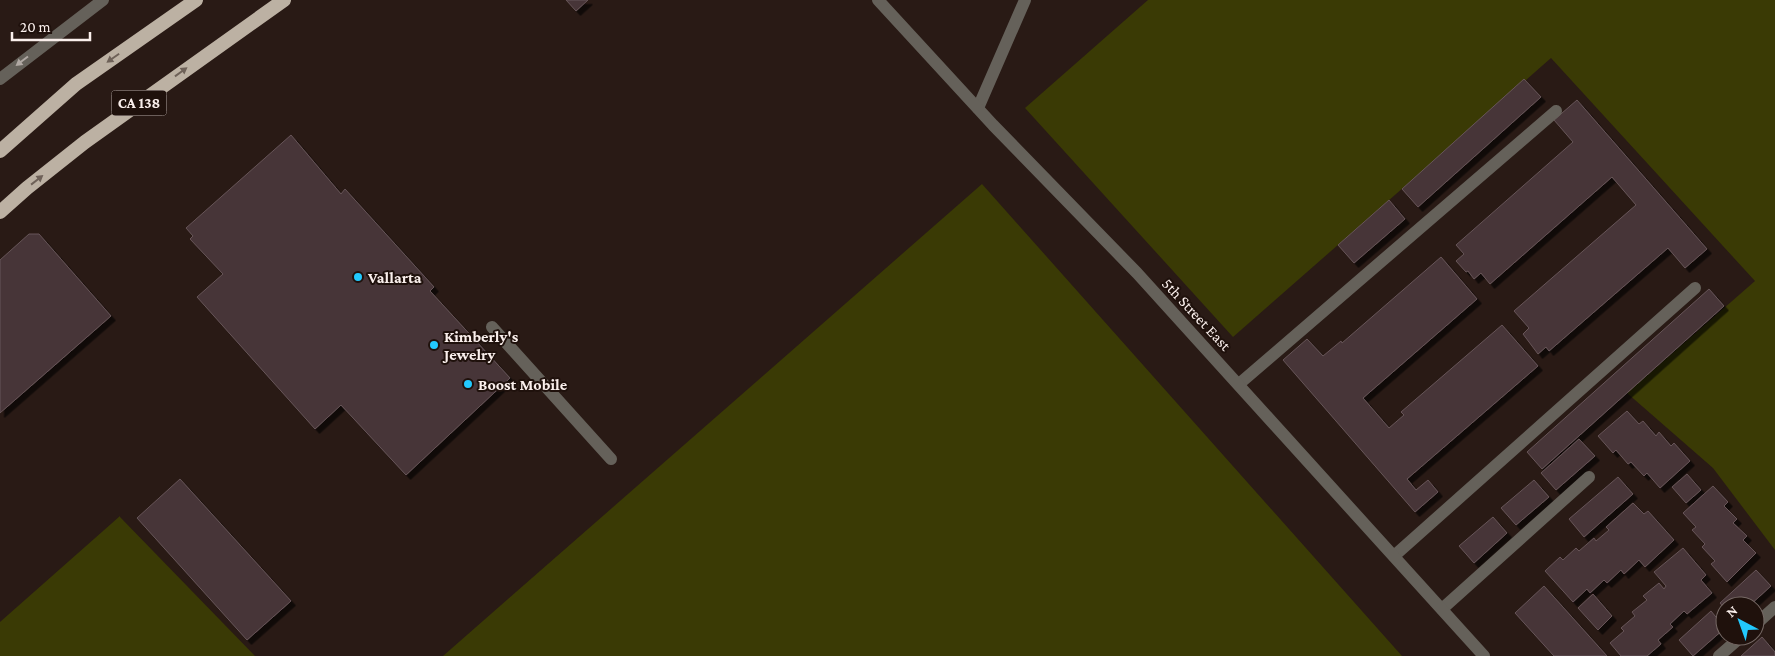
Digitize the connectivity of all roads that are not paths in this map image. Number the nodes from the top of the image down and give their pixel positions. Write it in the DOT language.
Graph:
graph roads {
  1 [pos="103,0"];
  2 [pos="196,0"];
  3 [pos="284,0"];
  4 [pos="878,0"];
  5 [pos="1025,0"];
  6 [pos="0,79"];
  7 [pos="978,108"];
  8 [pos="1556,111"];
  9 [pos="0,151"];
  10 [pos="0,212"];
  11 [pos="1695,288"];
  12 [pos="492,327"];
  13 [pos="1239,384"];
  14 [pos="611,459"];
  15 [pos="1589,477"];
  16 [pos="1394,556"];
  17 [pos="1775,607"];
  18 [pos="1442,609"];
  19 [pos="1765,616"];
  20 [pos="1730,646"];
  21 [pos="1484,656"];
  22 [pos="1719,656"];
  1 -- 6 [label="street, one-way"];
  2 -- 9 [label="highway, one-way"];
  10 -- 3 [label="highway, CA 138, one-way"];
  4 -- 7 [label="street, 5th Street East"];
  5 -- 7 [label="street"];
  7 -- 13 [label="street, 5th Street East"];
  8 -- 13 [label="street"];
  11 -- 16 [label="street"];
  12 -- 14 [label="street"];
  13 -- 16 [label="street, 5th Street East"];
  15 -- 18 [label="street"];
  16 -- 18 [label="street, 5th Street East"];
  17 -- 19 [label="street"];
  18 -- 21 [label="street, 5th Street East"];
  20 -- 22 [label="street"];
}
